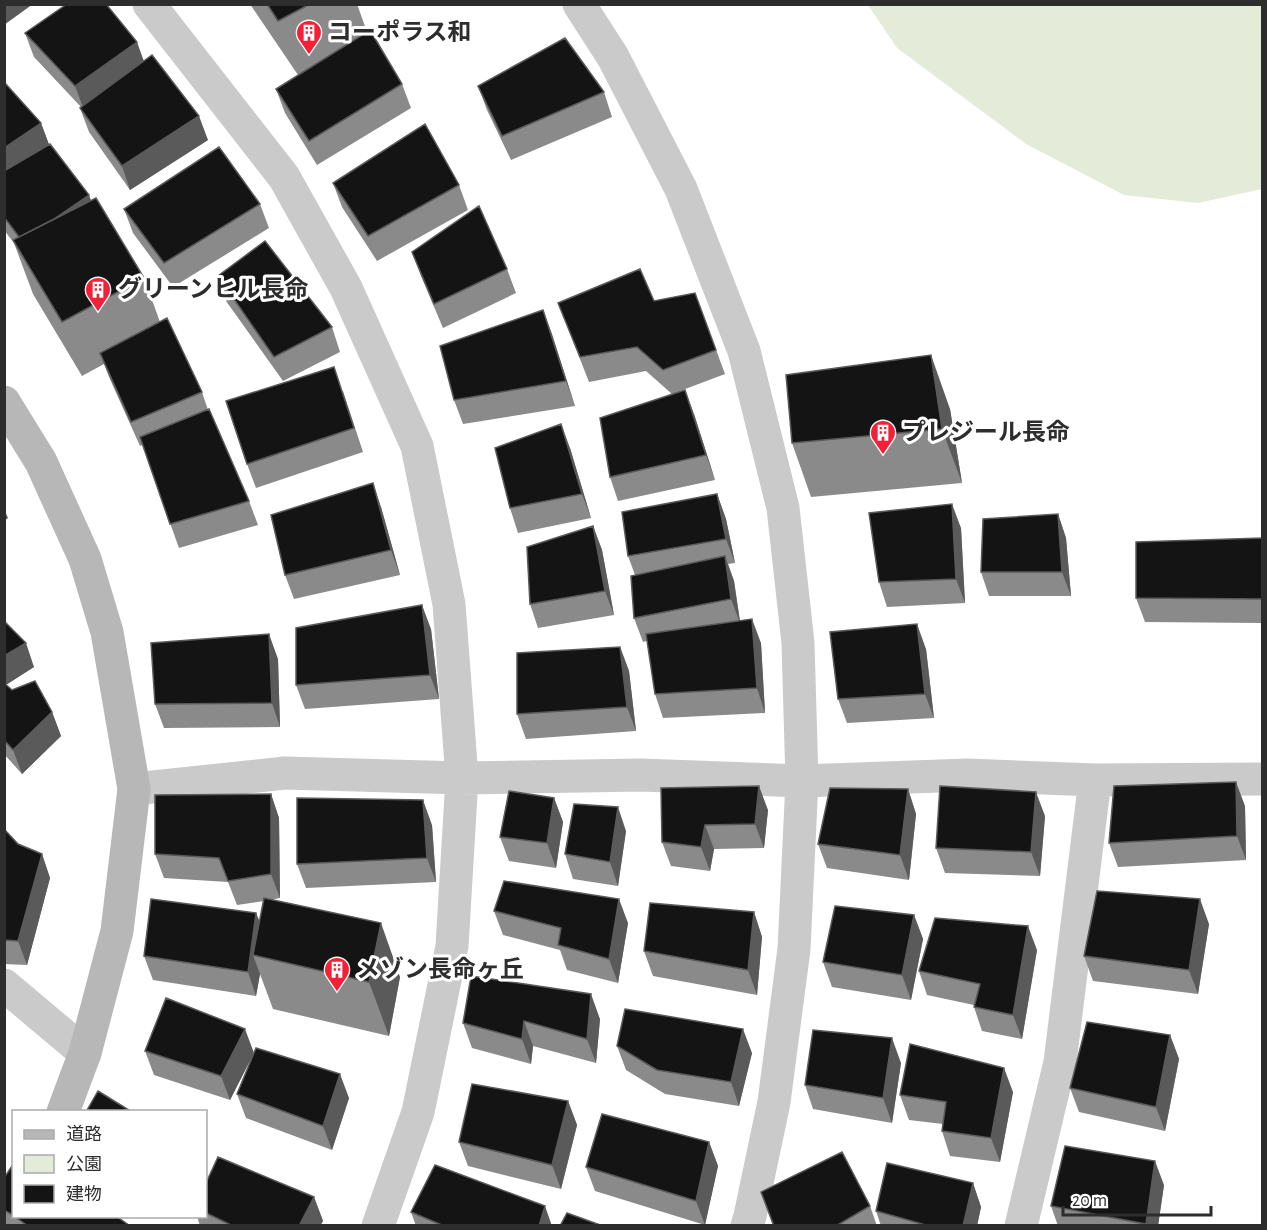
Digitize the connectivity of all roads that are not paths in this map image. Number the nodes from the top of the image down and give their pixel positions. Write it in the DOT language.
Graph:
graph roads {
  1 [pos="149,4"];
  2 [pos="579,4"];
  3 [pos="4,402"];
  4 [pos="462,778"];
  5 [pos="1263,779"];
  6 [pos="1095,780"];
  7 [pos="802,781"];
  8 [pos="134,789"];
  9 [pos="4,985"];
  10 [pos="85,1053"];
  11 [pos="64,1110"];
  12 [pos="378,1226"];
  13 [pos="747,1226"];
  14 [pos="1021,1226"];
  1 -- 4 [label="street"];
  2 -- 7 [label="street"];
  3 -- 8 [label="street"];
  4 -- 7 [label="street"];
  4 -- 8 [label="street"];
  4 -- 12 [label="street"];
  5 -- 6 [label="street"];
  6 -- 7 [label="street"];
  6 -- 14 [label="street"];
  7 -- 13 [label="street"];
  8 -- 10 [label="street"];
  9 -- 10 [label="street"];
  10 -- 11 [label="street"];
}
